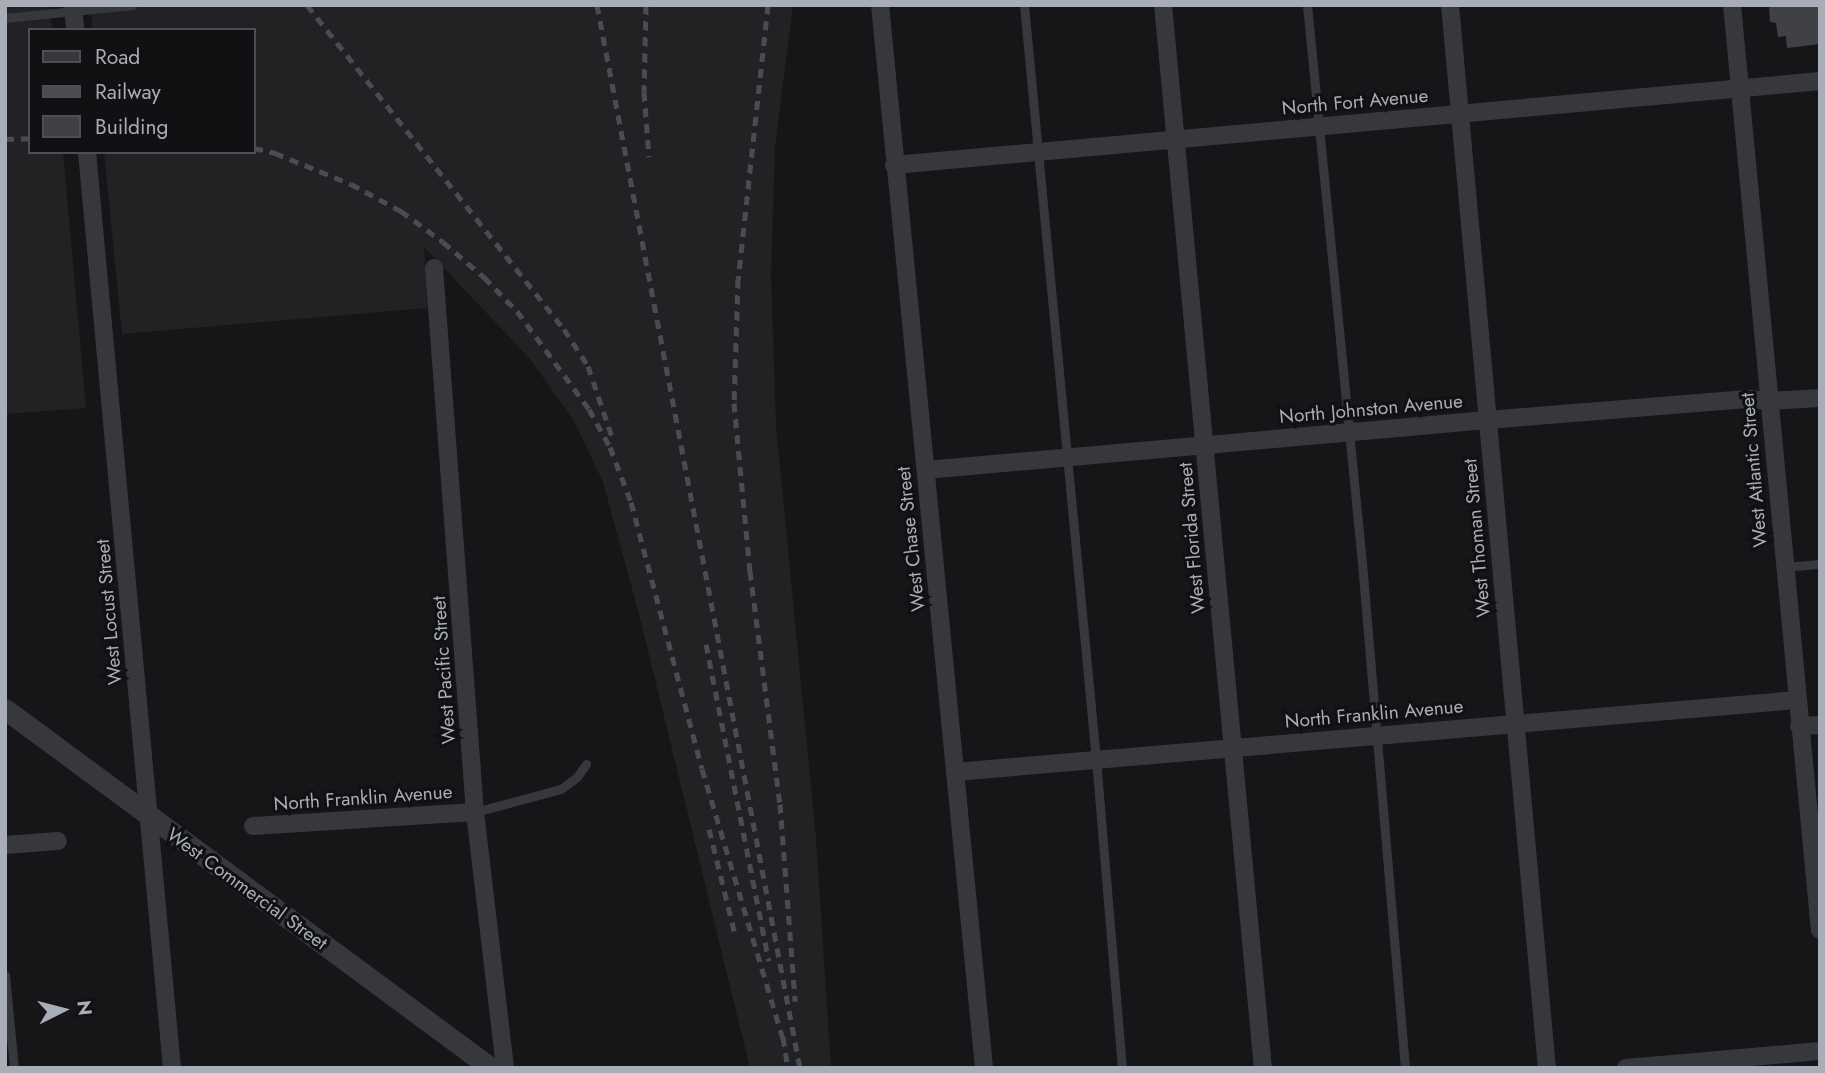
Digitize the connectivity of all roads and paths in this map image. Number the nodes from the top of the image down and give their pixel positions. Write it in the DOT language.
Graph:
graph roads {
  1 [pos="132,5"];
  2 [pos="880,5"];
  3 [pos="1024,5"];
  4 [pos="1163,5"];
  5 [pos="1307,5"];
  6 [pos="1450,5"];
  7 [pos="1732,5"];
  8 [pos="74,16"];
  9 [pos="5,18"];
  10 [pos="1820,81"];
  11 [pos="1741,88"];
  12 [pos="1461,113"];
  13 [pos="1319,127"];
  14 [pos="1176,140"];
  15 [pos="1037,152"];
  16 [pos="87,154"];
  17 [pos="894,166"];
  18 [pos="434,268"];
  19 [pos="1820,398"];
  20 [pos="1768,401"];
  21 [pos="1487,420"];
  22 [pos="1349,432"];
  23 [pos="1205,444"];
  24 [pos="1065,457"];
  25 [pos="926,470"];
  26 [pos="1820,564"];
  27 [pos="1784,567"];
  28 [pos="1797,700"];
  29 [pos="5,709"];
  30 [pos="1515,723"];
  31 [pos="1820,725"];
  32 [pos="1799,726"];
  33 [pos="1378,734"];
  34 [pos="1233,747"];
  35 [pos="1096,759"];
  36 [pos="586,764"];
  37 [pos="954,772"];
  38 [pos="475,812"];
  39 [pos="149,818"];
  40 [pos="253,826"];
  41 [pos="58,841"];
  42 [pos="5,845"];
  43 [pos="1818,889"];
  44 [pos="1820,930"];
  45 [pos="5,975"];
  46 [pos="1820,1051"];
  47 [pos="14,1068"];
  48 [pos="172,1068"];
  49 [pos="491,1068"];
  50 [pos="505,1068"];
  51 [pos="984,1068"];
  52 [pos="1122,1068"];
  53 [pos="1263,1068"];
  54 [pos="1405,1068"];
  55 [pos="1547,1068"];
  56 [pos="1626,1068"];
  1 -- 8 [label="lane"];
  2 -- 17 [label="street, West Chase Street"];
  3 -- 15 [label="lane"];
  4 -- 14 [label="street, West Florida Street"];
  5 -- 13 [label="lane"];
  6 -- 12 [label="street, West Thoman Street"];
  7 -- 11 [label="street, West Atlantic Street"];
  8 -- 9 [label="lane"];
  10 -- 11 [label="street, North Fort Avenue"];
  11 -- 12 [label="street, North Fort Avenue"];
  11 -- 20 [label="street, West Atlantic Street"];
  12 -- 13 [label="street, North Fort Avenue"];
  12 -- 21 [label="street, West Thoman Street"];
  13 -- 14 [label="street, North Fort Avenue"];
  13 -- 22 [label="lane"];
  14 -- 15 [label="street, North Fort Avenue"];
  14 -- 23 [label="street, West Florida Street"];
  15 -- 17 [label="street, North Fort Avenue"];
  15 -- 24 [label="lane"];
  16 -- 39 [label="street, West Locust Street"];
  17 -- 25 [label="street, West Chase Street"];
  18 -- 38 [label="street, West Pacific Street"];
  19 -- 20 [label="street, North Johnston Avenue"];
  20 -- 21 [label="street, North Johnston Avenue"];
  20 -- 27 [label="street, West Atlantic Street"];
  21 -- 22 [label="street, North Johnston Avenue"];
  21 -- 30 [label="street, West Thoman Street"];
  22 -- 23 [label="street, North Johnston Avenue"];
  22 -- 33 [label="lane"];
  23 -- 24 [label="street, North Johnston Avenue"];
  23 -- 34 [label="street, West Florida Street"];
  24 -- 25 [label="street, North Johnston Avenue"];
  24 -- 35 [label="lane"];
  25 -- 37 [label="street, West Chase Street"];
  26 -- 27 [label="lane"];
  27 -- 28 [label="street, West Atlantic Street"];
  28 -- 30 [label="street, North Franklin Avenue"];
  28 -- 32 [label="street, West Atlantic Street"];
  29 -- 39 [label="street, West Commercial Street"];
  30 -- 33 [label="street, North Franklin Avenue"];
  30 -- 55 [label="street, West Thoman Street"];
  31 -- 32 [label="street"];
  32 -- 43 [label="street, West Atlantic Street"];
  33 -- 34 [label="street, North Franklin Avenue"];
  33 -- 54 [label="lane"];
  34 -- 35 [label="street, North Franklin Avenue"];
  34 -- 53 [label="street, West Florida Street"];
  35 -- 37 [label="street, North Franklin Avenue"];
  35 -- 52 [label="lane"];
  36 -- 38 [label="lane"];
  37 -- 51 [label="street, West Chase Street"];
  38 -- 40 [label="street, North Franklin Avenue"];
  38 -- 50 [label="street, West Pacific Street"];
  39 -- 48 [label="street, West Locust Street"];
  39 -- 49 [label="street, West Commercial Street"];
  41 -- 42 [label="street"];
  43 -- 44 [label="street, West Atlantic Street"];
  45 -- 47 [label="lane"];
  46 -- 56 [label="street"];
}
